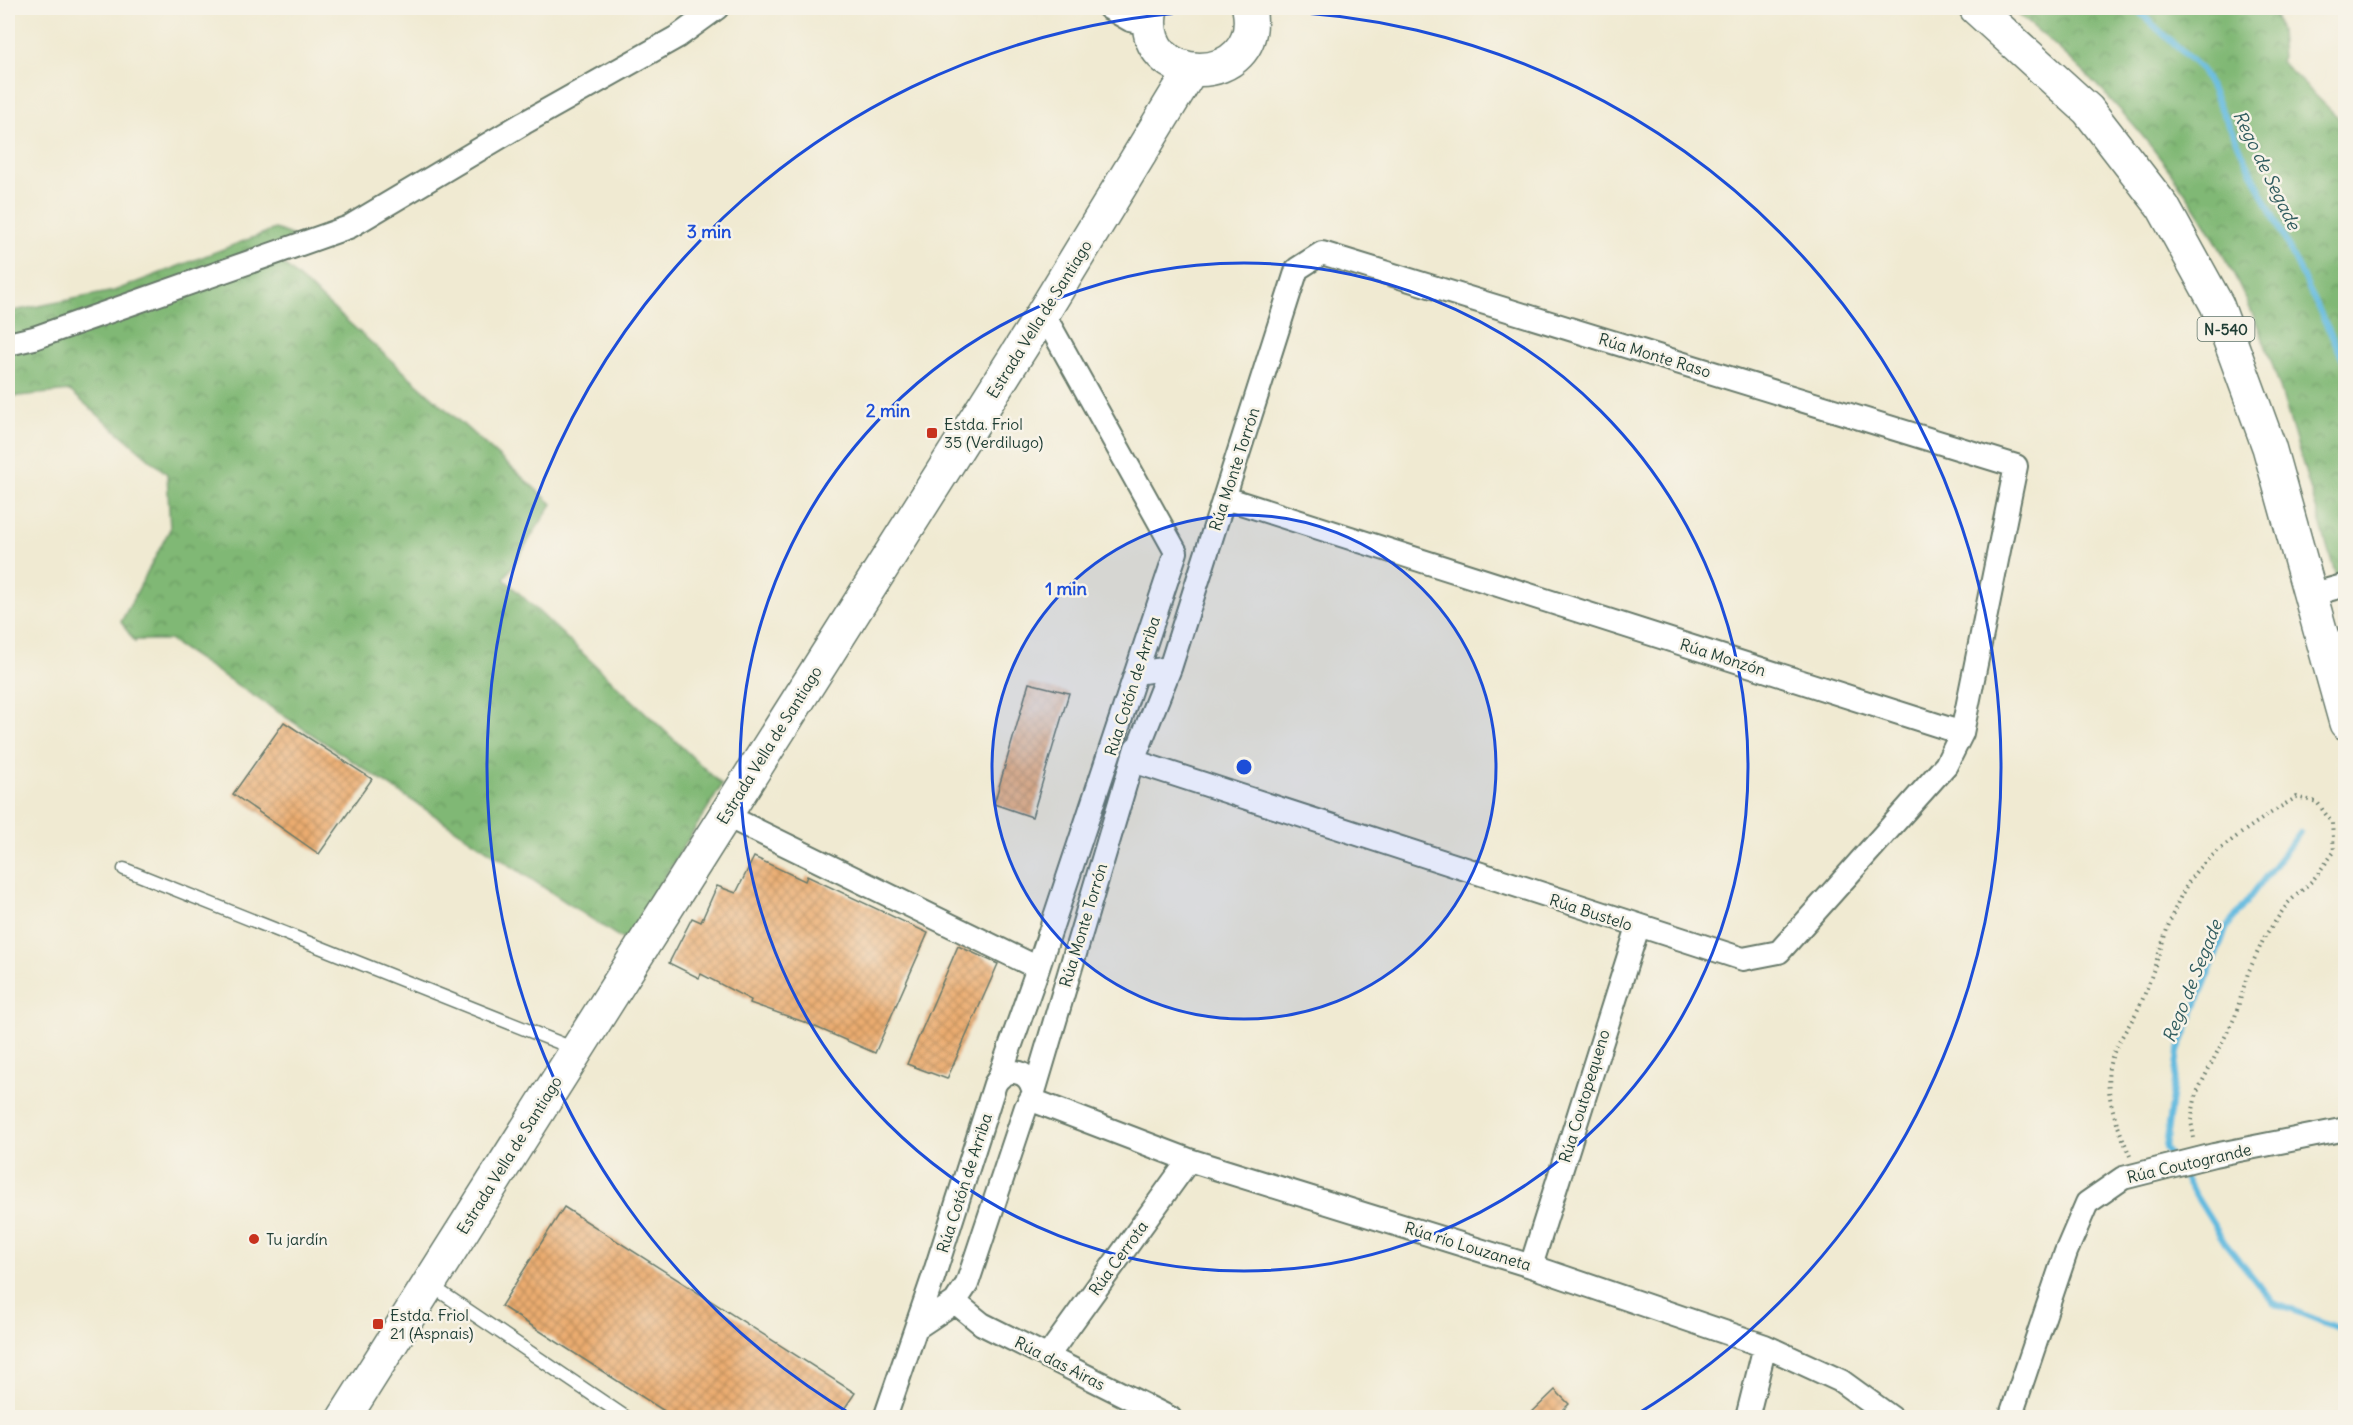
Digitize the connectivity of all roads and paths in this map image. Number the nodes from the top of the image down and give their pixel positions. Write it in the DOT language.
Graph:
graph roads {
  1 [pos="717,8"];
  2 [pos="1109,8"];
  3 [pos="1249,8"];
  4 [pos="1976,8"];
  5 [pos="1150,16"];
  6 [pos="1191,70"];
  7 [pos="1297,269"];
  8 [pos="1043,313"];
  9 [pos="8,344"];
  10 [pos="1225,498"];
  11 [pos="2346,585"];
  12 [pos="2310,595"];
  13 [pos="2337,650"];
  14 [pos="1170,668"];
  15 [pos="1136,673"];
  16 [pos="2346,723"];
  17 [pos="1962,733"];
  18 [pos="1133,762"];
  19 [pos="725,815"];
  20 [pos="124,869"];
  21 [pos="1638,927"];
  22 [pos="1038,968"];
  23 [pos="576,1050"];
  24 [pos="996,1084"];
  25 [pos="1030,1099"];
  26 [pos="2346,1130"];
  27 [pos="2198,1159"];
  28 [pos="1189,1160"];
  29 [pos="2138,1174"];
  30 [pos="1531,1266"];
  31 [pos="934,1275"];
  32 [pos="428,1284"];
  33 [pos="955,1298"];
  34 [pos="915,1328"];
  35 [pos="1765,1346"];
  36 [pos="1047,1357"];
  37 [pos="344,1418"];
  38 [pos="627,1418"];
  39 [pos="885,1418"];
  40 [pos="1170,1418"];
  41 [pos="1747,1418"];
  42 [pos="1892,1418"];
  43 [pos="2010,1418"];
  1 -- 9 [label="street"];
  2 -- 5 [label="street"];
  3 -- 6 [label="main road"];
  4 -- 12 [label="main road, N-540"];
  5 -- 6 [label="main road"];
  6 -- 8 [label="main road, Estrada Vella de Santiago"];
  7 -- 10 [label="street, Rúa Monte Torrón"];
  7 -- 17 [label="street, Rúa Monte Raso"];
  8 -- 15 [label="street, Rúa Cotón de Arriba"];
  8 -- 19 [label="main road, Estrada Vella de Santiago"];
  10 -- 14 [label="street, Rúa Monte Torrón"];
  10 -- 17 [label="street, Rúa Monzón"];
  11 -- 12 [label="street"];
  12 -- 13 [label="main road, N-540"];
  13 -- 16 [label="main road, N-540"];
  14 -- 15 [label="street"];
  14 -- 18 [label="street, Rúa Monte Torrón"];
  15 -- 18 [label="street, Rúa Monte Torrón"];
  15 -- 22 [label="street, Rúa Cotón de Arriba"];
  17 -- 21 [label="street, Rúa Bustelo"];
  18 -- 21 [label="street, Rúa Bustelo"];
  18 -- 25 [label="street, Rúa Monte Torrón"];
  19 -- 22 [label="street"];
  19 -- 23 [label="main road, Estrada Vella de Santiago"];
  20 -- 23 [label="lane"];
  21 -- 30 [label="street, Rúa Coutopequeno"];
  22 -- 24 [label="street, Rúa Cotón de Arriba"];
  23 -- 32 [label="main road, Estrada Vella de Santiago"];
  24 -- 25 [label="street"];
  24 -- 25 [label="street"];
  24 -- 31 [label="street, Rúa Cotón de Arriba"];
  25 -- 28 [label="street, Rúa río Louzaneta"];
  25 -- 33 [label="street, Rúa Monte Torrón"];
  26 -- 27 [label="street, Rúa Coutogrande"];
  27 -- 29 [label="street, Rúa Coutogrande"];
  27 -- 29 [label="path"];
  28 -- 30 [label="street, Rúa río Louzaneta"];
  28 -- 36 [label="street, Rúa Cerrota"];
  29 -- 43 [label="street, Rúa Coutogrande"];
  30 -- 35 [label="street, Rúa río Louzaneta"];
  31 -- 33 [label="street, Rúa Cotón de Arriba"];
  31 -- 34 [label="street, Rúa Cotón de Arriba"];
  32 -- 37 [label="main road, Estrada Vella de Santiago"];
  32 -- 38 [label="lane"];
  33 -- 34 [label="street"];
  33 -- 36 [label="street, Rúa das Airas"];
  34 -- 39 [label="street, Rúa Cotón de Arriba"];
  35 -- 41 [label="street"];
  35 -- 42 [label="street, Rúa río Louzaneta"];
  36 -- 40 [label="street, Rúa das Airas"];
}
